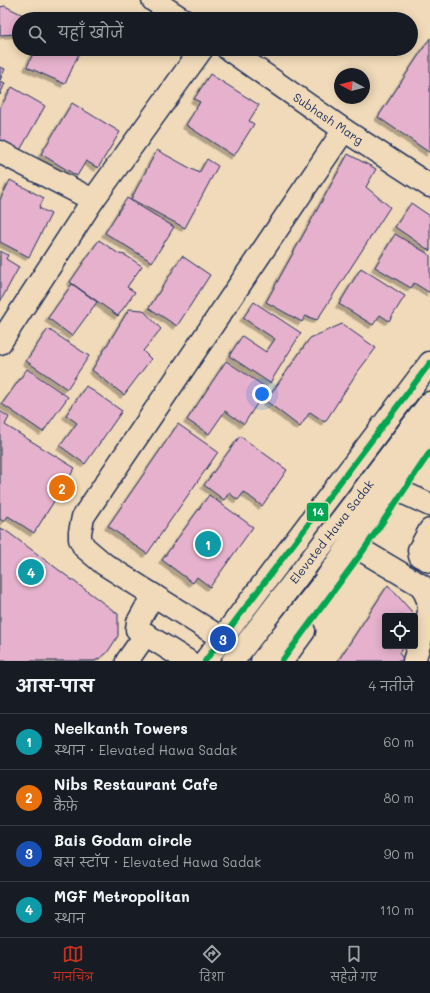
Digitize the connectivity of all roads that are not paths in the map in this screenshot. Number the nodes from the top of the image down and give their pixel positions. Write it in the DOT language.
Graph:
graph roads {
  1 [pos="152,0"];
  2 [pos="171,12"];
  3 [pos="197,56"];
  4 [pos="238,56"];
  5 [pos="344,130"];
  6 [pos="0,152"];
  7 [pos="430,186"];
  8 [pos="93,200"];
  9 [pos="0,343"];
  10 [pos="430,363"];
  11 [pos="430,403"];
  12 [pos="430,428"];
  13 [pos="430,452"];
  14 [pos="402,492"];
  15 [pos="430,505"];
  16 [pos="430,530"];
  17 [pos="363,551"];
  18 [pos="430,561"];
  19 [pos="153,595"];
  20 [pos="146,634"];
  21 [pos="223,639"];
  22 [pos="127,661"];
  23 [pos="188,661"];
  24 [pos="205,661"];
  25 [pos="232,661"];
  26 [pos="262,661"];
  27 [pos="282,661"];
  28 [pos="414,661"];
  1 -- 2 [label="street"];
  3 -- 8 [label="street"];
  4 -- 5 [label="street, Subhash Marg"];
  5 -- 7 [label="street, Subhash Marg"];
  5 -- 19 [label="street"];
  6 -- 8 [label="street"];
  8 -- 9 [label="street"];
  10 -- 21 [label="street"];
  11 -- 25 [label="street, Elevated Hawa Sadak"];
  12 -- 26 [label="street, Elevated Hawa Sadak"];
  13 -- 14 [label="street"];
  14 -- 15 [label="street"];
  14 -- 17 [label="street"];
  16 -- 18 [label="street"];
  17 -- 27 [label="street"];
  17 -- 28 [label="street"];
  19 -- 20 [label="street"];
  19 -- 21 [label="street"];
  20 -- 22 [label="street"];
  20 -- 23 [label="street"];
  21 -- 24 [label="street"];
}
